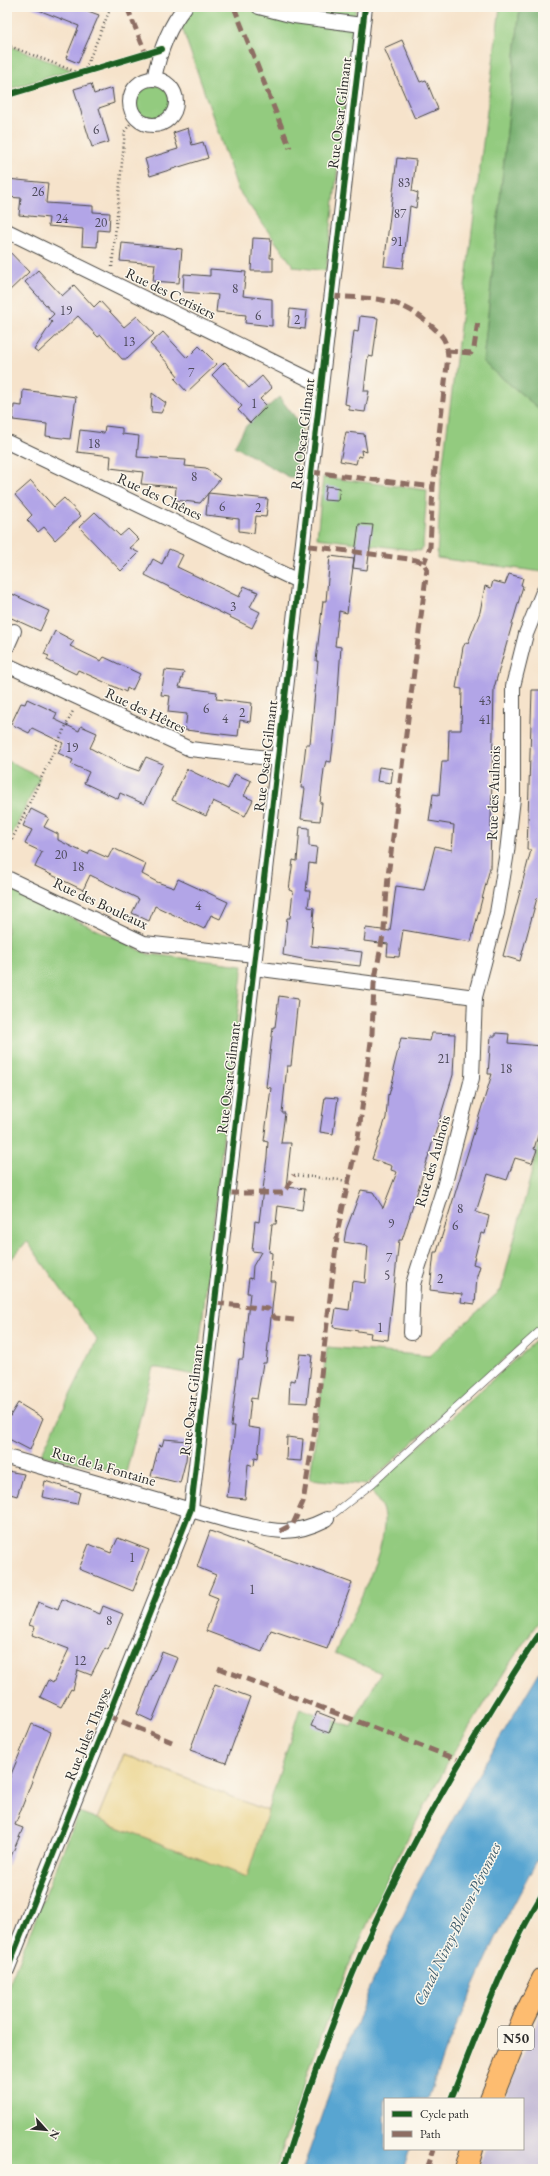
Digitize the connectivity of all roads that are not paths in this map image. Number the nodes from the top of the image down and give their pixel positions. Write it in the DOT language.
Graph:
graph roads {
  1 [pos="185,7"];
  2 [pos="259,7"];
  3 [pos="364,7"];
  4 [pos="362,25"];
  5 [pos="154,79"];
  6 [pos="7,231"];
  7 [pos="321,385"];
  8 [pos="7,442"];
  9 [pos="298,581"];
  10 [pos="543,592"];
  11 [pos="14,631"];
  12 [pos="7,647"];
  13 [pos="7,665"];
  14 [pos="278,759"];
  15 [pos="7,878"];
  16 [pos="254,962"];
  17 [pos="475,997"];
  18 [pos="543,1328"];
  19 [pos="411,1333"];
  20 [pos="7,1457"];
  21 [pos="191,1509"];
  22 [pos="327,1519"];
  23 [pos="7,1970"];
  24 [pos="543,1979"];
  25 [pos="492,2098"];
  26 [pos="472,2150"];
  27 [pos="466,2169"];
  1 -- 5 [label="street"];
  2 -- 4 [label="street"];
  3 -- 4 [label="street, Rue Oscar Gilmant"];
  4 -- 7 [label="street, Rue Oscar Gilmant"];
  5 -- 5 [label="street"];
  6 -- 7 [label="street, Rue des Cerisiers"];
  7 -- 9 [label="street, Rue Oscar Gilmant"];
  8 -- 9 [label="street, Rue des Chênes"];
  9 -- 14 [label="street, Rue Oscar Gilmant"];
  10 -- 17 [label="street, Rue des Aulnois"];
  11 -- 12 [label="street"];
  13 -- 14 [label="street, Rue des Hêtres"];
  14 -- 16 [label="street, Rue Oscar Gilmant"];
  15 -- 16 [label="street, Rue des Bouleaux"];
  16 -- 17 [label="street"];
  16 -- 21 [label="street, Rue Oscar Gilmant"];
  17 -- 19 [label="street, Rue des Aulnois"];
  18 -- 22 [label="lane"];
  20 -- 21 [label="street, Rue de la Fontaine"];
  21 -- 22 [label="street, Rue de la Fontaine"];
  21 -- 23 [label="street, Rue Jules Thayse"];
  24 -- 25 [label="main road, N50"];
  26 -- 27 [label="main road"];
}
